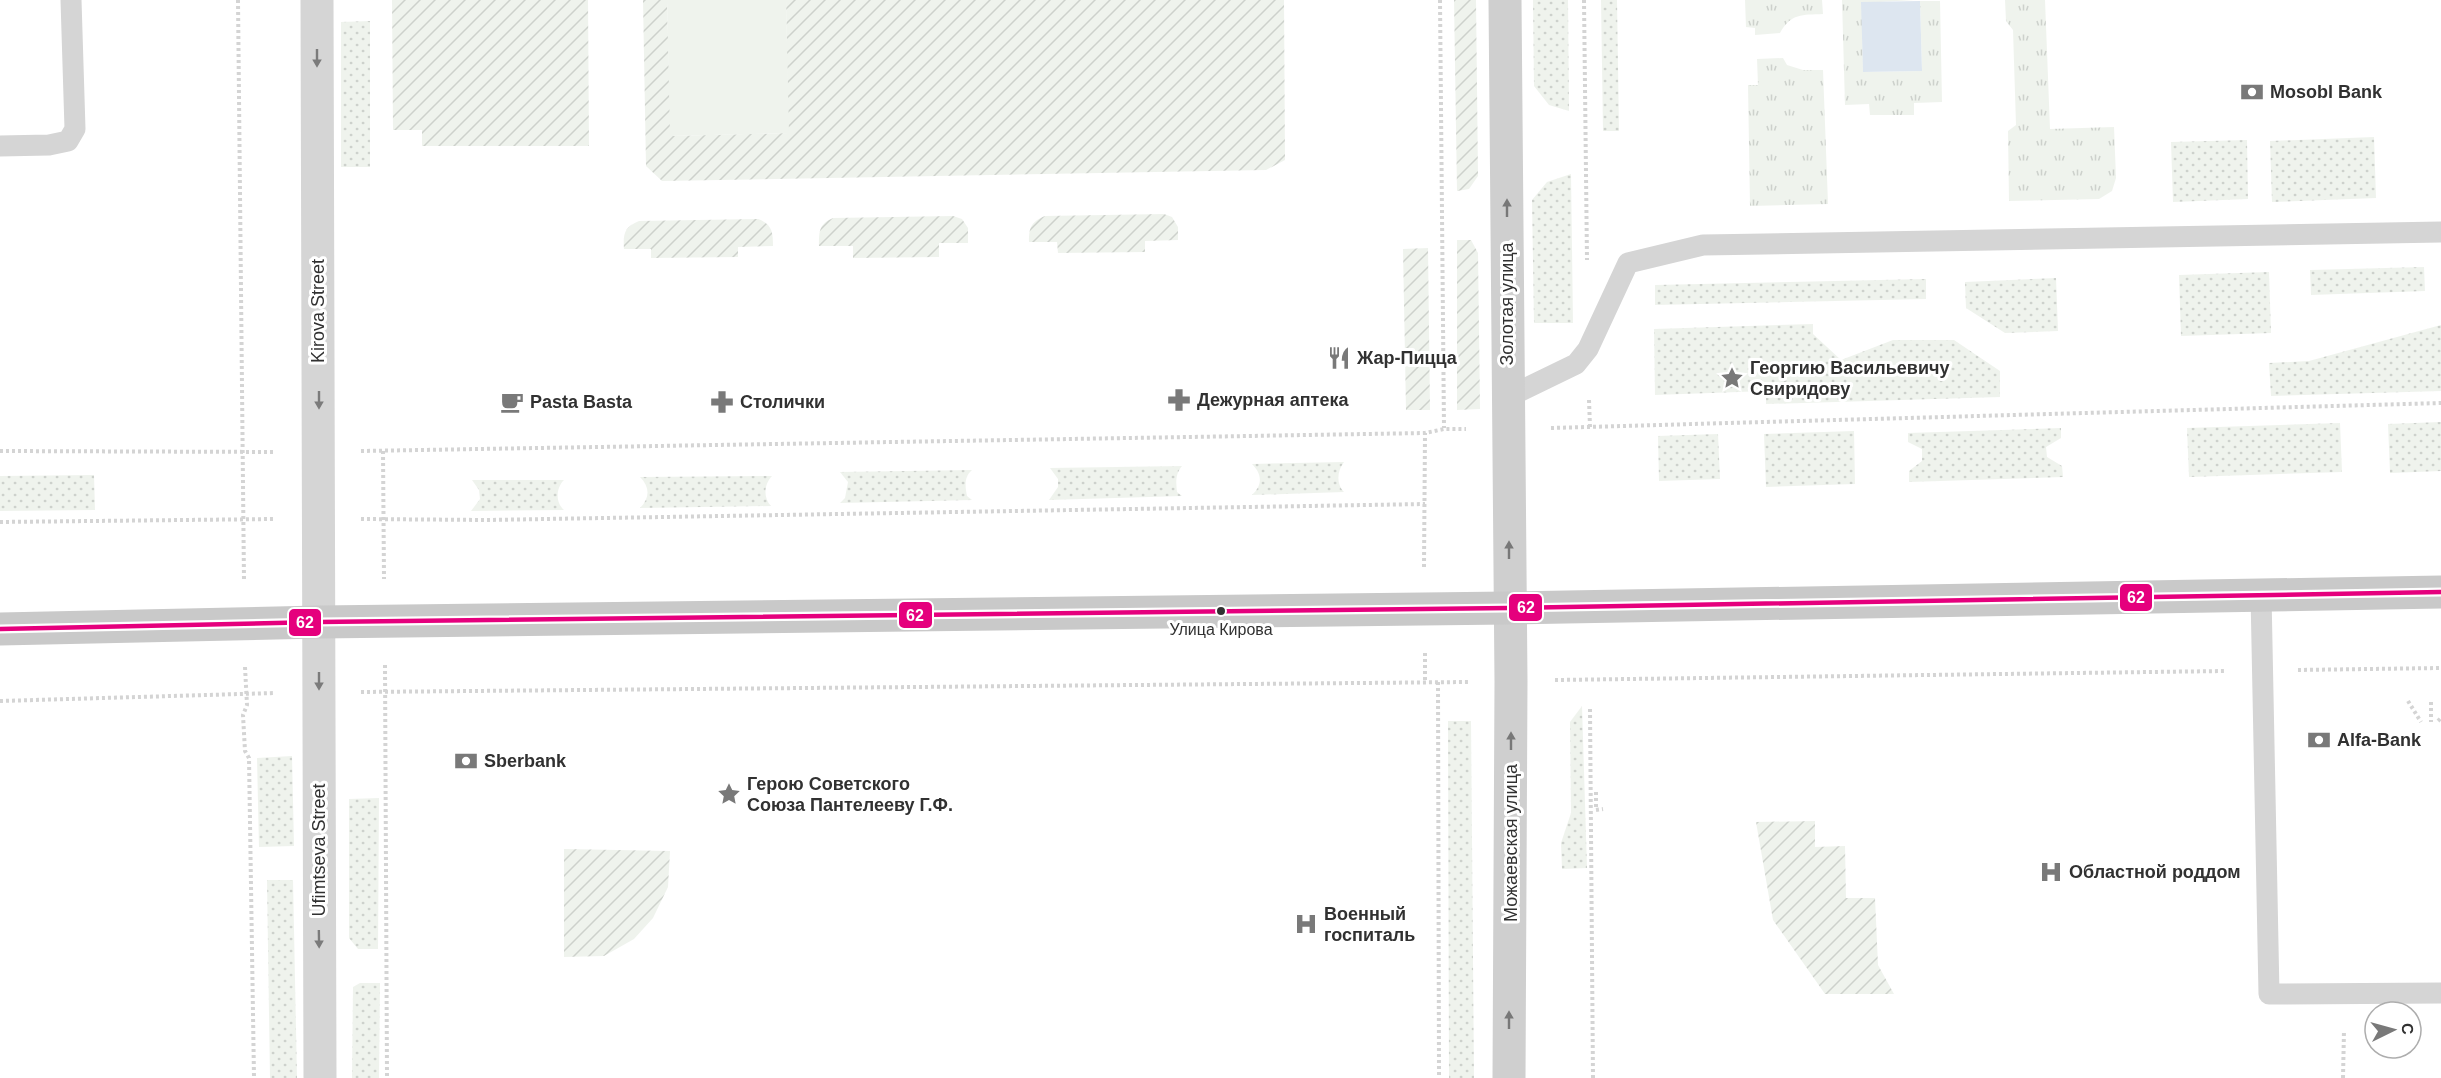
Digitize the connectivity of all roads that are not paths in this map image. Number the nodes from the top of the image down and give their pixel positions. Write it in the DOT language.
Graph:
graph roads {
  1 [pos="71,0"];
  2 [pos="317,0"];
  3 [pos="1505,0"];
  4 [pos="0,146"];
  5 [pos="2441,232"];
  6 [pos="1508,397"];
  7 [pos="2441,592"];
  8 [pos="2261,594"];
  9 [pos="1509,608"];
  10 [pos="319,622"];
  11 [pos="0,629"];
  12 [pos="2441,993"];
  13 [pos="320,1078"];
  14 [pos="1509,1078"];
  1 -- 4 [label="lane"];
  2 -- 10 [label="street, Kirova Street, one-way"];
  6 -- 3 [label="street, Золотая улица, one-way"];
  5 -- 6 [label="lane"];
  9 -- 6 [label="street, Золотая улица, one-way"];
  7 -- 8 [label="main road"];
  8 -- 9 [label="main road"];
  8 -- 12 [label="lane"];
  9 -- 10 [label="main road"];
  14 -- 9 [label="street, Можаевская улица, one-way"];
  10 -- 11 [label="main road"];
  10 -- 13 [label="street, Ufimtseva Street, one-way"];
}
